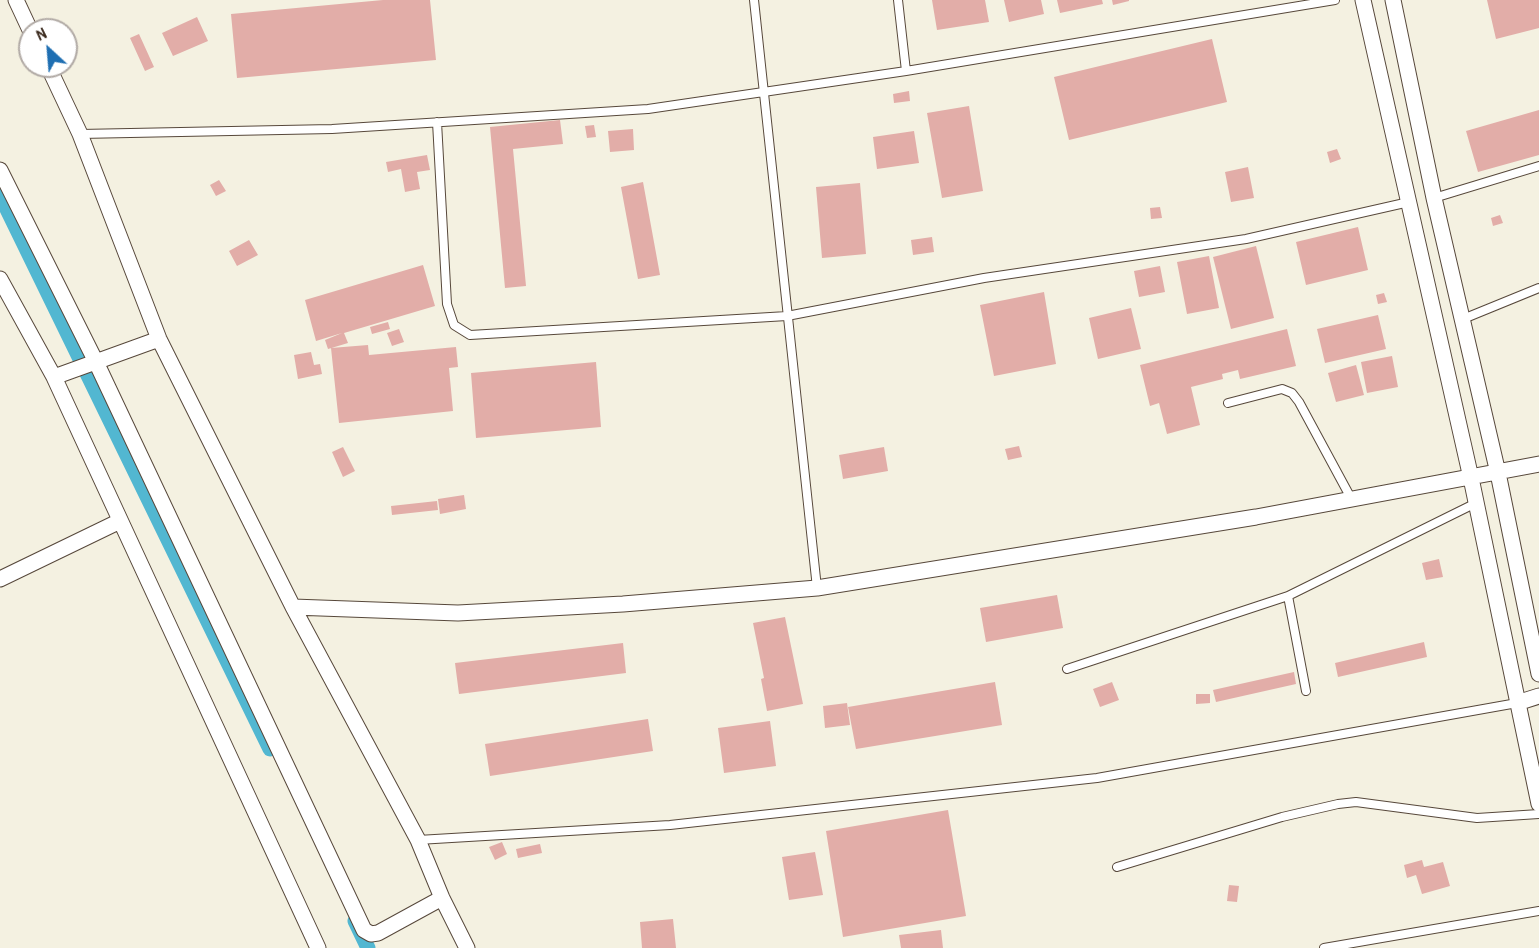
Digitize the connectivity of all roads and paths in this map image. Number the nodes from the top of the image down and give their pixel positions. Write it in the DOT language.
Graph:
graph roads {
  1 [pos="16,0"];
  2 [pos="754,0"];
  3 [pos="898,0"];
  4 [pos="1335,0"];
  5 [pos="1363,0"];
  6 [pos="1392,0"];
  7 [pos="24,18"];
  8 [pos="906,71"];
  9 [pos="54,78"];
  10 [pos="763,94"];
  11 [pos="438,122"];
  12 [pos="80,134"];
  13 [pos="1539,166"];
  14 [pos="0,170"];
  15 [pos="1434,198"];
  16 [pos="1409,202"];
  17 [pos="0,279"];
  18 [pos="1539,288"];
  19 [pos="787,316"];
  20 [pos="1463,319"];
  21 [pos="159,339"];
  22 [pos="96,362"];
  23 [pos="54,377"];
  24 [pos="1228,403"];
  25 [pos="1539,464"];
  26 [pos="1498,473"];
  27 [pos="1471,478"];
  28 [pos="1352,500"];
  29 [pos="1476,503"];
  30 [pos="120,521"];
  31 [pos="0,579"];
  32 [pos="817,588"];
  33 [pos="1287,596"];
  34 [pos="293,607"];
  35 [pos="1067,669"];
  36 [pos="1539,674"];
  37 [pos="1306,691"];
  38 [pos="1539,696"];
  39 [pos="1517,703"];
  40 [pos="1539,804"];
  41 [pos="1539,814"];
  42 [pos="418,840"];
  43 [pos="1117,867"];
  44 [pos="442,898"];
  45 [pos="1539,911"];
  46 [pos="318,948"];
  47 [pos="467,948"];
  48 [pos="1324,948"];
  1 -- 7 [label="street"];
  2 -- 10 [label="lane"];
  3 -- 8 [label="lane"];
  4 -- 8 [label="lane"];
  5 -- 16 [label="street"];
  6 -- 15 [label="street"];
  8 -- 10 [label="lane"];
  9 -- 12 [label="street"];
  10 -- 11 [label="lane"];
  10 -- 19 [label="lane"];
  11 -- 12 [label="lane"];
  11 -- 19 [label="lane"];
  12 -- 21 [label="street"];
  13 -- 15 [label="lane"];
  14 -- 22 [label="street"];
  15 -- 16 [label="street"];
  15 -- 20 [label="street"];
  16 -- 19 [label="lane"];
  16 -- 27 [label="street"];
  17 -- 23 [label="street"];
  18 -- 20 [label="lane"];
  19 -- 32 [label="lane"];
  20 -- 26 [label="street"];
  21 -- 22 [label="street"];
  21 -- 34 [label="street"];
  22 -- 23 [label="street"];
  22 -- 44 [label="street"];
  23 -- 30 [label="street"];
  24 -- 28 [label="lane"];
  25 -- 26 [label="street"];
  26 -- 27 [label="street"];
  26 -- 36 [label="street"];
  27 -- 28 [label="street"];
  27 -- 29 [label="street"];
  28 -- 32 [label="street"];
  29 -- 33 [label="lane"];
  29 -- 39 [label="street"];
  30 -- 31 [label="street"];
  30 -- 46 [label="street"];
  32 -- 34 [label="street"];
  33 -- 35 [label="lane"];
  33 -- 37 [label="lane"];
  34 -- 42 [label="street"];
  38 -- 39 [label="street"];
  39 -- 40 [label="street"];
  39 -- 42 [label="lane"];
  41 -- 43 [label="lane"];
  42 -- 44 [label="street"];
  44 -- 47 [label="street"];
  45 -- 48 [label="lane"];
}
